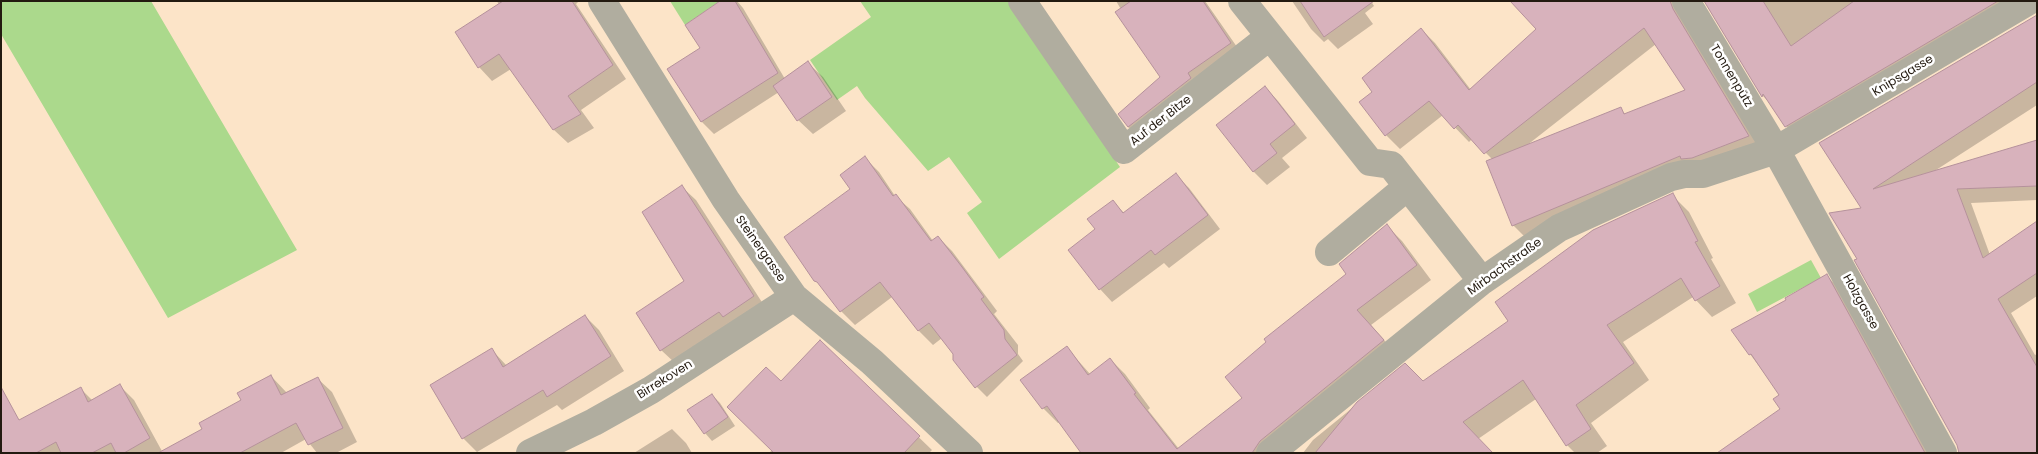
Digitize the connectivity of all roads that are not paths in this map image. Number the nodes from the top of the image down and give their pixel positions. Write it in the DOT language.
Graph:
graph roads {
  1 [pos="602,1"];
  2 [pos="1022,1"];
  3 [pos="1242,1"];
  4 [pos="1686,1"];
  5 [pos="2029,1"];
  6 [pos="1269,36"];
  7 [pos="1776,150"];
  8 [pos="1408,187"];
  9 [pos="1329,252"];
  10 [pos="1482,281"];
  11 [pos="794,297"];
  12 [pos="530,453"];
  13 [pos="969,453"];
  14 [pos="1270,453"];
  15 [pos="1943,453"];
  1 -- 11 [label="street, Steinergasse"];
  2 -- 6 [label="street, Auf der Bitze"];
  3 -- 6 [label="street"];
  4 -- 7 [label="street, Tonnenpütz"];
  5 -- 7 [label="street, Knipsgasse"];
  6 -- 8 [label="street"];
  7 -- 10 [label="street, Mirbachstraße"];
  7 -- 15 [label="street, Holzgasse"];
  8 -- 9 [label="street"];
  8 -- 10 [label="street"];
  10 -- 14 [label="street, Mirbachstraße"];
  11 -- 12 [label="street, Birrekoven"];
  11 -- 13 [label="street, Steinergasse"];
}
